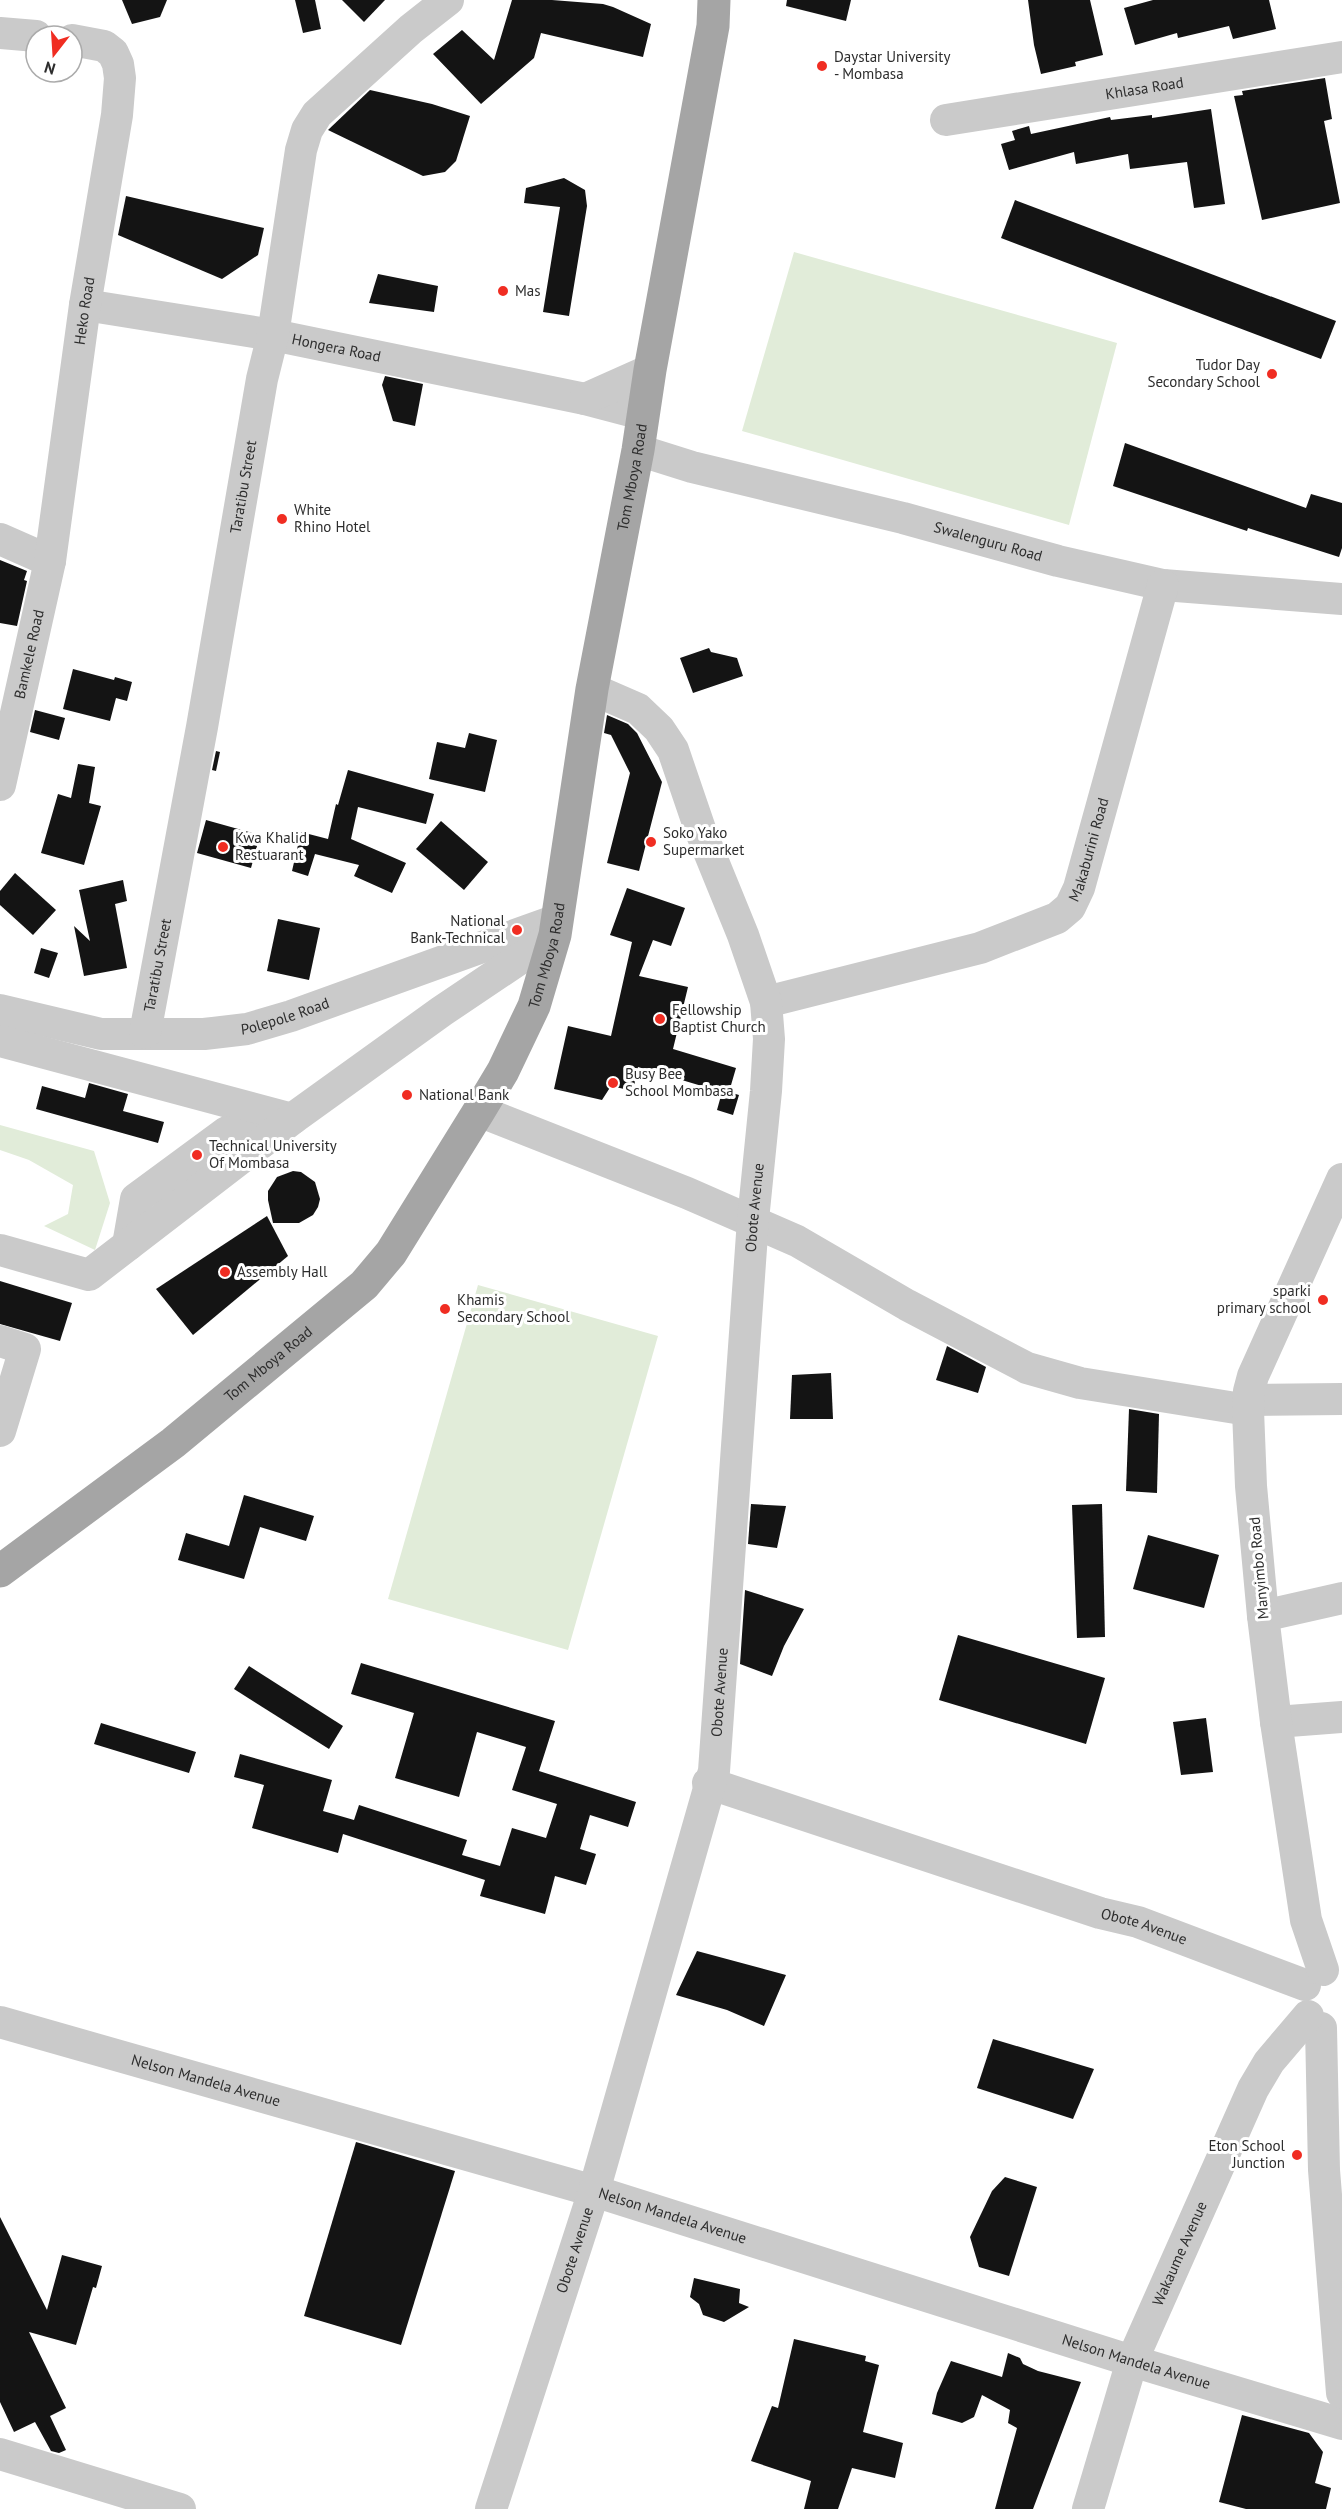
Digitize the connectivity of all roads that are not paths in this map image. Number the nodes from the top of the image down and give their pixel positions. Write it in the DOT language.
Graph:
graph roads {
  1 [pos="448,0"];
  2 [pos="718,9"];
  3 [pos="0,33"];
  4 [pos="24,35"];
  5 [pos="84,42"];
  6 [pos="1342,57"];
  7 [pos="946,120"];
  8 [pos="85,305"];
  9 [pos="273,335"];
  10 [pos="650,370"];
  11 [pos="585,399"];
  12 [pos="642,414"];
  13 [pos="638,450"];
  14 [pos="0,540"];
  15 [pos="50,561"];
  16 [pos="1163,585"];
  17 [pos="1342,599"];
  18 [pos="592,690"];
  19 [pos="0,785"];
  20 [pos="557,927"];
  21 [pos="766,1002"];
  22 [pos="0,1010"];
  23 [pos="145,1033"];
  24 [pos="0,1041"];
  25 [pos="479,1112"];
  26 [pos="292,1119"];
  27 [pos="1342,1179"];
  28 [pos="753,1220"];
  29 [pos="0,1250"];
  30 [pos="0,1341"];
  31 [pos="1342,1399"];
  32 [pos="1248,1405"];
  33 [pos="0,1431"];
  34 [pos="0,1571"];
  35 [pos="1342,1598"];
  36 [pos="1263,1616"];
  37 [pos="1342,1717"];
  38 [pos="1276,1722"];
  39 [pos="708,1783"];
  40 [pos="1324,1976"];
  41 [pos="0,2022"];
  42 [pos="1324,2026"];
  43 [pos="594,2192"];
  44 [pos="1132,2361"];
  45 [pos="1342,2393"];
  46 [pos="1342,2424"];
  47 [pos="0,2454"];
  48 [pos="180,2509"];
  49 [pos="491,2509"];
  50 [pos="1088,2509"];
  1 -- 9 [label="street, Taratibu Street"];
  2 -- 10 [label="main road, Tom Mboya Road"];
  3 -- 4 [label="street"];
  5 -- 8 [label="street, Heko Road"];
  6 -- 7 [label="street, Khlasa Road"];
  8 -- 9 [label="street, Hongera Road"];
  8 -- 15 [label="street, Heko Road"];
  9 -- 11 [label="street, Hongera Road"];
  9 -- 23 [label="street, Taratibu Street"];
  10 -- 11 [label="street"];
  10 -- 12 [label="main road, Tom Mboya Road"];
  11 -- 12 [label="street, Hongera Road"];
  12 -- 13 [label="main road, Tom Mboya Road"];
  13 -- 16 [label="street, Swalenguru Road"];
  13 -- 18 [label="main road, Tom Mboya Road"];
  14 -- 15 [label="street"];
  15 -- 19 [label="street, Bamkele Road"];
  16 -- 17 [label="street, Swalenguru Road"];
  16 -- 21 [label="street, Makaburini Road"];
  18 -- 20 [label="main road, Tom Mboya Road"];
  18 -- 21 [label="street, Obote Avenue"];
  20 -- 23 [label="street, Polepole Road"];
  20 -- 25 [label="main road, Tom Mboya Road"];
  20 -- 26 [label="street"];
  21 -- 28 [label="street, Obote Avenue"];
  22 -- 23 [label="street, Polepole Road"];
  24 -- 26 [label="street"];
  25 -- 28 [label="street"];
  25 -- 34 [label="main road, Tom Mboya Road"];
  26 -- 29 [label="street"];
  27 -- 32 [label="street, Manyimbo Road"];
  28 -- 32 [label="street"];
  28 -- 39 [label="street, Obote Avenue"];
  30 -- 33 [label="street"];
  31 -- 32 [label="street"];
  32 -- 36 [label="street, Manyimbo Road"];
  35 -- 36 [label="street"];
  36 -- 38 [label="street, Manyimbo Road"];
  37 -- 38 [label="street"];
  38 -- 40 [label="street, Manyimbo Road"];
  39 -- 40 [label="street, Obote Avenue"];
  39 -- 43 [label="street, Obote Avenue"];
  40 -- 42 [label="street, Manyimbo Road"];
  41 -- 43 [label="street, Nelson Mandela Avenue"];
  42 -- 44 [label="street, Wakaume Avenue"];
  42 -- 45 [label="street, Manyimbo Road"];
  43 -- 44 [label="street, Nelson Mandela Avenue"];
  43 -- 49 [label="street, Obote Avenue"];
  44 -- 46 [label="street, Nelson Mandela Avenue"];
  44 -- 50 [label="street, Wakaume Avenue"];
  47 -- 48 [label="street"];
}
